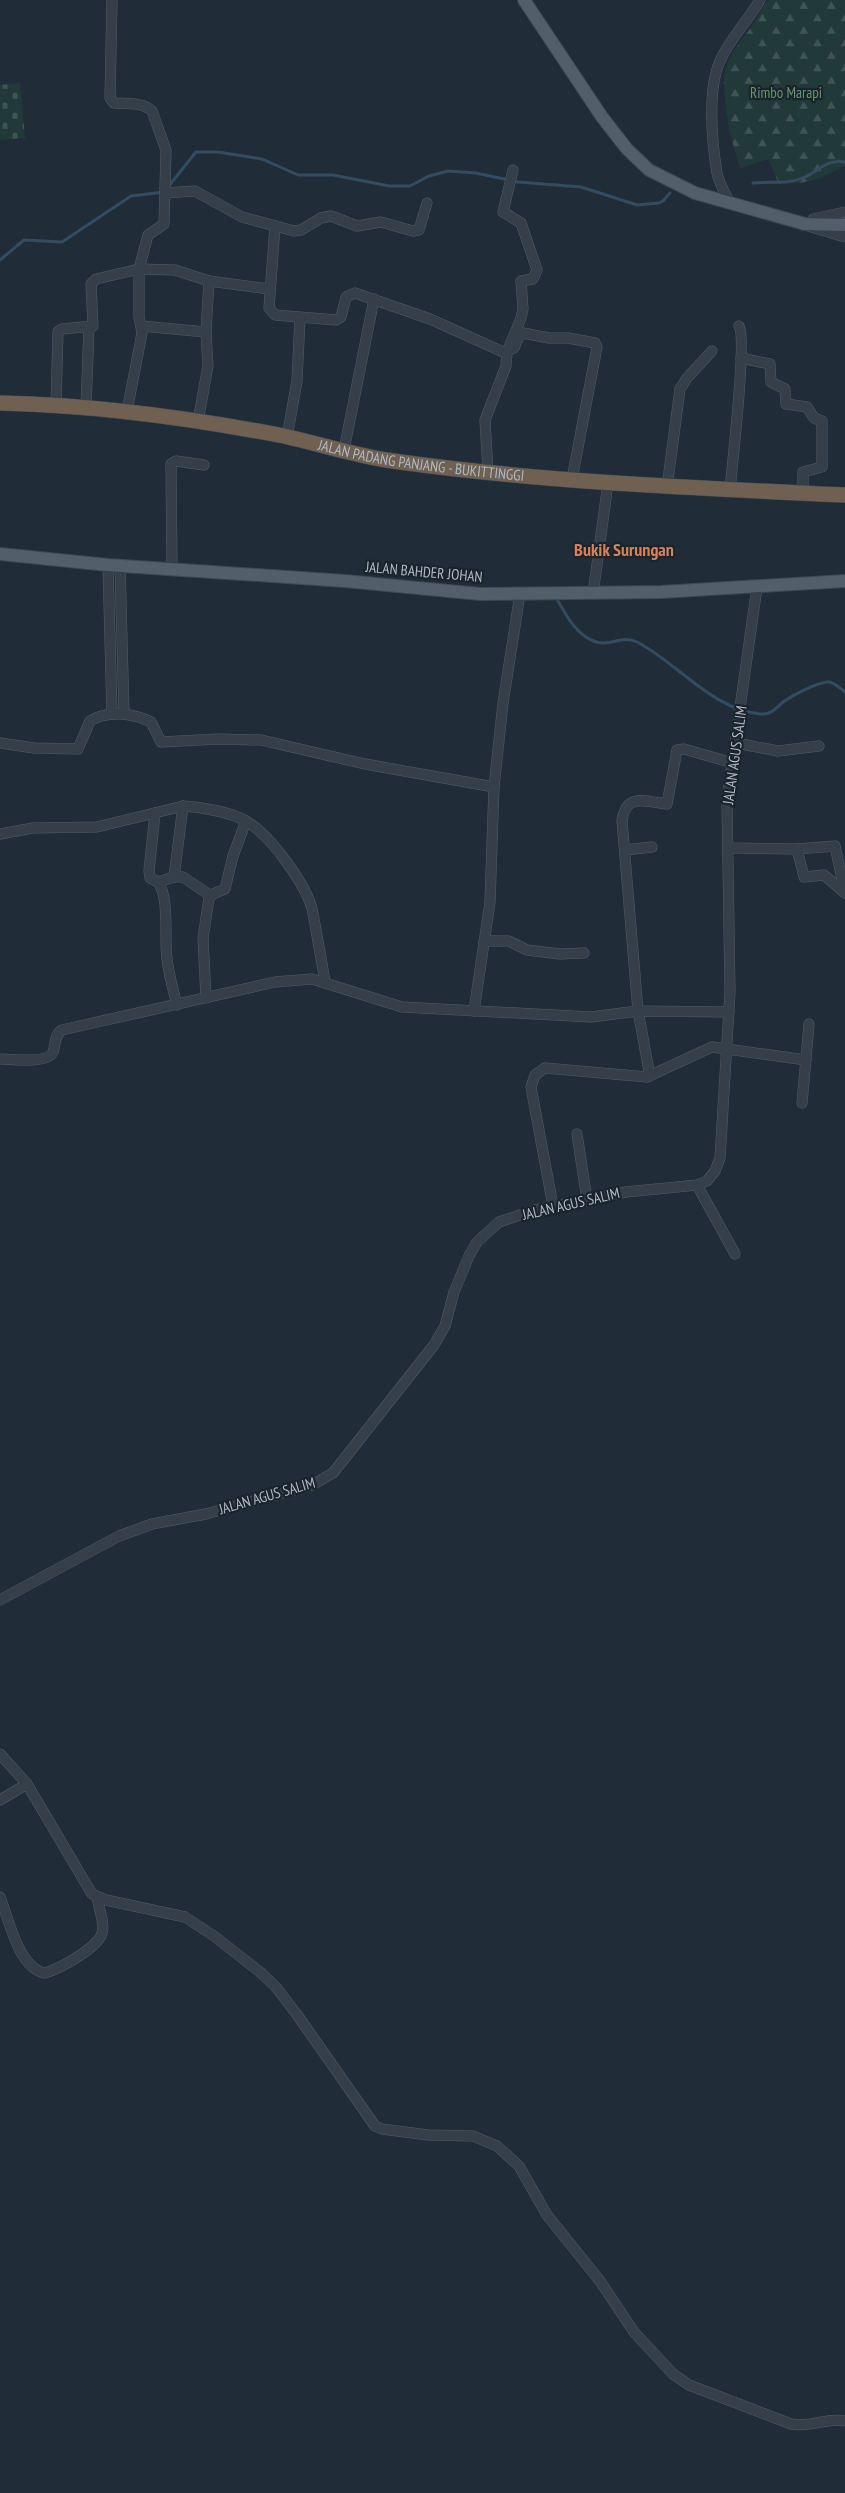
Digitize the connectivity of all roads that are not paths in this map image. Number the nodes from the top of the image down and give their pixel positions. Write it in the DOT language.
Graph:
graph roads {
  1 [pos="112,0"];
  2 [pos="524,0"];
  3 [pos="760,0"];
  4 [pos="513,170"];
  5 [pos="165,193"];
  6 [pos="729,201"];
  7 [pos="427,203"];
  8 [pos="845,212"];
  9 [pos="845,220"];
  10 [pos="804,221"];
  11 [pos="845,225"];
  12 [pos="275,226"];
  13 [pos="845,237"];
  14 [pos="139,269"];
  15 [pos="209,281"];
  16 [pos="269,289"];
  17 [pos="374,300"];
  18 [pos="300,318"];
  19 [pos="141,326"];
  20 [pos="739,326"];
  21 [pos="89,328"];
  22 [pos="206,332"];
  23 [pos="712,351"];
  24 [pos="507,352"];
  25 [pos="741,358"];
  26 [pos="0,403"];
  27 [pos="56,404"];
  28 [pos="86,407"];
  29 [pos="127,411"];
  30 [pos="198,421"];
  31 [pos="287,437"];
  32 [pos="344,450"];
  33 [pos="204,465"];
  34 [pos="488,471"];
  35 [pos="572,479"];
  36 [pos="608,483"];
  37 [pos="667,487"];
  38 [pos="730,490"];
  39 [pos="803,493"];
  40 [pos="845,495"];
  41 [pos="0,554"];
  42 [pos="114,565"];
  43 [pos="172,568"];
  44 [pos="845,581"];
  45 [pos="757,587"];
  46 [pos="520,594"];
  47 [pos="593,594"];
  48 [pos="112,714"];
  49 [pos="124,714"];
  50 [pos="0,743"];
  51 [pos="736,743"];
  52 [pos="818,746"];
  53 [pos="733,763"];
  54 [pos="494,787"];
  55 [pos="183,806"];
  56 [pos="155,813"];
  57 [pos="246,821"];
  58 [pos="0,834"];
  59 [pos="652,848"];
  60 [pos="728,848"];
  61 [pos="797,849"];
  62 [pos="625,850"];
  63 [pos="174,876"];
  64 [pos="158,882"];
  65 [pos="845,893"];
  66 [pos="210,896"];
  67 [pos="484,941"];
  68 [pos="584,953"];
  69 [pos="325,981"];
  70 [pos="206,998"];
  71 [pos="177,1005"];
  72 [pos="474,1011"];
  73 [pos="638,1011"];
  74 [pos="729,1012"];
  75 [pos="809,1024"];
  76 [pos="728,1049"];
  77 [pos="0,1059"];
  78 [pos="806,1060"];
  79 [pos="650,1076"];
  80 [pos="802,1103"];
  81 [pos="577,1134"];
  82 [pos="697,1185"];
  83 [pos="587,1200"];
  84 [pos="553,1206"];
  85 [pos="735,1254"];
  86 [pos="0,1600"];
  87 [pos="0,1754"];
  88 [pos="27,1784"];
  89 [pos="0,1800"];
  90 [pos="97,1898"];
  91 [pos="1,1901"];
  92 [pos="845,2421"];
  1 -- 5 [label="street"];
  2 -- 6 [label="main road"];
  3 -- 6 [label="street"];
  4 -- 24 [label="street"];
  5 -- 12 [label="street"];
  5 -- 14 [label="street"];
  6 -- 10 [label="main road"];
  7 -- 12 [label="street"];
  8 -- 10 [label="street"];
  9 -- 10 [label="main road"];
  10 -- 11 [label="main road"];
  10 -- 13 [label="street"];
  12 -- 16 [label="street"];
  14 -- 15 [label="street"];
  14 -- 19 [label="street"];
  14 -- 21 [label="street"];
  15 -- 16 [label="street"];
  15 -- 22 [label="street"];
  16 -- 18 [label="street"];
  17 -- 18 [label="street"];
  17 -- 24 [label="street"];
  17 -- 32 [label="street"];
  18 -- 31 [label="street"];
  19 -- 22 [label="street"];
  19 -- 29 [label="street"];
  20 -- 25 [label="street"];
  21 -- 27 [label="street"];
  21 -- 28 [label="street"];
  22 -- 30 [label="street"];
  23 -- 37 [label="street"];
  24 -- 34 [label="street"];
  24 -- 35 [label="street"];
  25 -- 38 [label="street"];
  25 -- 39 [label="street"];
  26 -- 27 [label="highway, JALAN PADANG PANJANG - BUKITTINGGI"];
  27 -- 28 [label="highway, JALAN PADANG PANJANG - BUKITTINGGI"];
  28 -- 29 [label="highway, JALAN PADANG PANJANG - BUKITTINGGI"];
  29 -- 30 [label="highway, JALAN PADANG PANJANG - BUKITTINGGI"];
  30 -- 31 [label="highway, JALAN PADANG PANJANG - BUKITTINGGI"];
  31 -- 32 [label="highway, JALAN PADANG PANJANG - BUKITTINGGI"];
  32 -- 34 [label="highway, JALAN PADANG PANJANG - BUKITTINGGI"];
  33 -- 43 [label="street"];
  34 -- 35 [label="highway, JALAN PADANG PANJANG - BUKITTINGGI"];
  35 -- 36 [label="highway, JALAN PADANG PANJANG - BUKITTINGGI"];
  36 -- 37 [label="highway, JALAN PADANG PANJANG - BUKITTINGGI"];
  36 -- 47 [label="street"];
  37 -- 38 [label="highway, JALAN PADANG PANJANG - BUKITTINGGI"];
  38 -- 39 [label="highway, JALAN PADANG PANJANG - BUKITTINGGI"];
  39 -- 40 [label="highway, JALAN PADANG PANJANG - BUKITTINGGI"];
  41 -- 42 [label="main road, JALAN BAHDER JOHAN"];
  42 -- 43 [label="main road, JALAN BAHDER JOHAN"];
  42 -- 48 [label="street"];
  42 -- 49 [label="street"];
  43 -- 46 [label="main road, JALAN BAHDER JOHAN"];
  44 -- 45 [label="main road, JALAN BAHDER JOHAN"];
  45 -- 47 [label="main road, JALAN BAHDER JOHAN"];
  45 -- 51 [label="street, JALAN AGUS SALIM"];
  46 -- 47 [label="main road, JALAN BAHDER JOHAN"];
  46 -- 54 [label="street"];
  48 -- 49 [label="street"];
  48 -- 50 [label="street"];
  49 -- 54 [label="street"];
  51 -- 52 [label="street"];
  51 -- 53 [label="street, JALAN AGUS SALIM"];
  53 -- 60 [label="street, JALAN AGUS SALIM"];
  53 -- 62 [label="street"];
  54 -- 67 [label="street"];
  55 -- 56 [label="street"];
  55 -- 57 [label="street"];
  55 -- 63 [label="street"];
  56 -- 58 [label="street"];
  56 -- 64 [label="street"];
  57 -- 66 [label="street"];
  57 -- 69 [label="street"];
  59 -- 62 [label="street"];
  60 -- 61 [label="street"];
  60 -- 74 [label="street, JALAN AGUS SALIM"];
  61 -- 65 [label="street"];
  61 -- 65 [label="street"];
  62 -- 73 [label="street"];
  63 -- 64 [label="street"];
  63 -- 66 [label="street"];
  64 -- 71 [label="street"];
  66 -- 70 [label="street"];
  67 -- 68 [label="street"];
  67 -- 72 [label="street"];
  69 -- 70 [label="street"];
  69 -- 72 [label="street"];
  70 -- 71 [label="street"];
  71 -- 77 [label="street"];
  72 -- 73 [label="street"];
  73 -- 74 [label="street"];
  73 -- 79 [label="street"];
  74 -- 76 [label="street, JALAN AGUS SALIM"];
  75 -- 78 [label="street"];
  76 -- 78 [label="street"];
  76 -- 79 [label="street"];
  76 -- 82 [label="street, JALAN AGUS SALIM"];
  78 -- 80 [label="street"];
  79 -- 84 [label="street"];
  81 -- 83 [label="street"];
  82 -- 83 [label="street, JALAN AGUS SALIM"];
  82 -- 85 [label="street"];
  83 -- 84 [label="street, JALAN AGUS SALIM"];
  84 -- 86 [label="street, JALAN AGUS SALIM"];
  87 -- 88 [label="street"];
  88 -- 89 [label="street"];
  88 -- 90 [label="street"];
  90 -- 91 [label="street"];
  90 -- 92 [label="street"];
}
